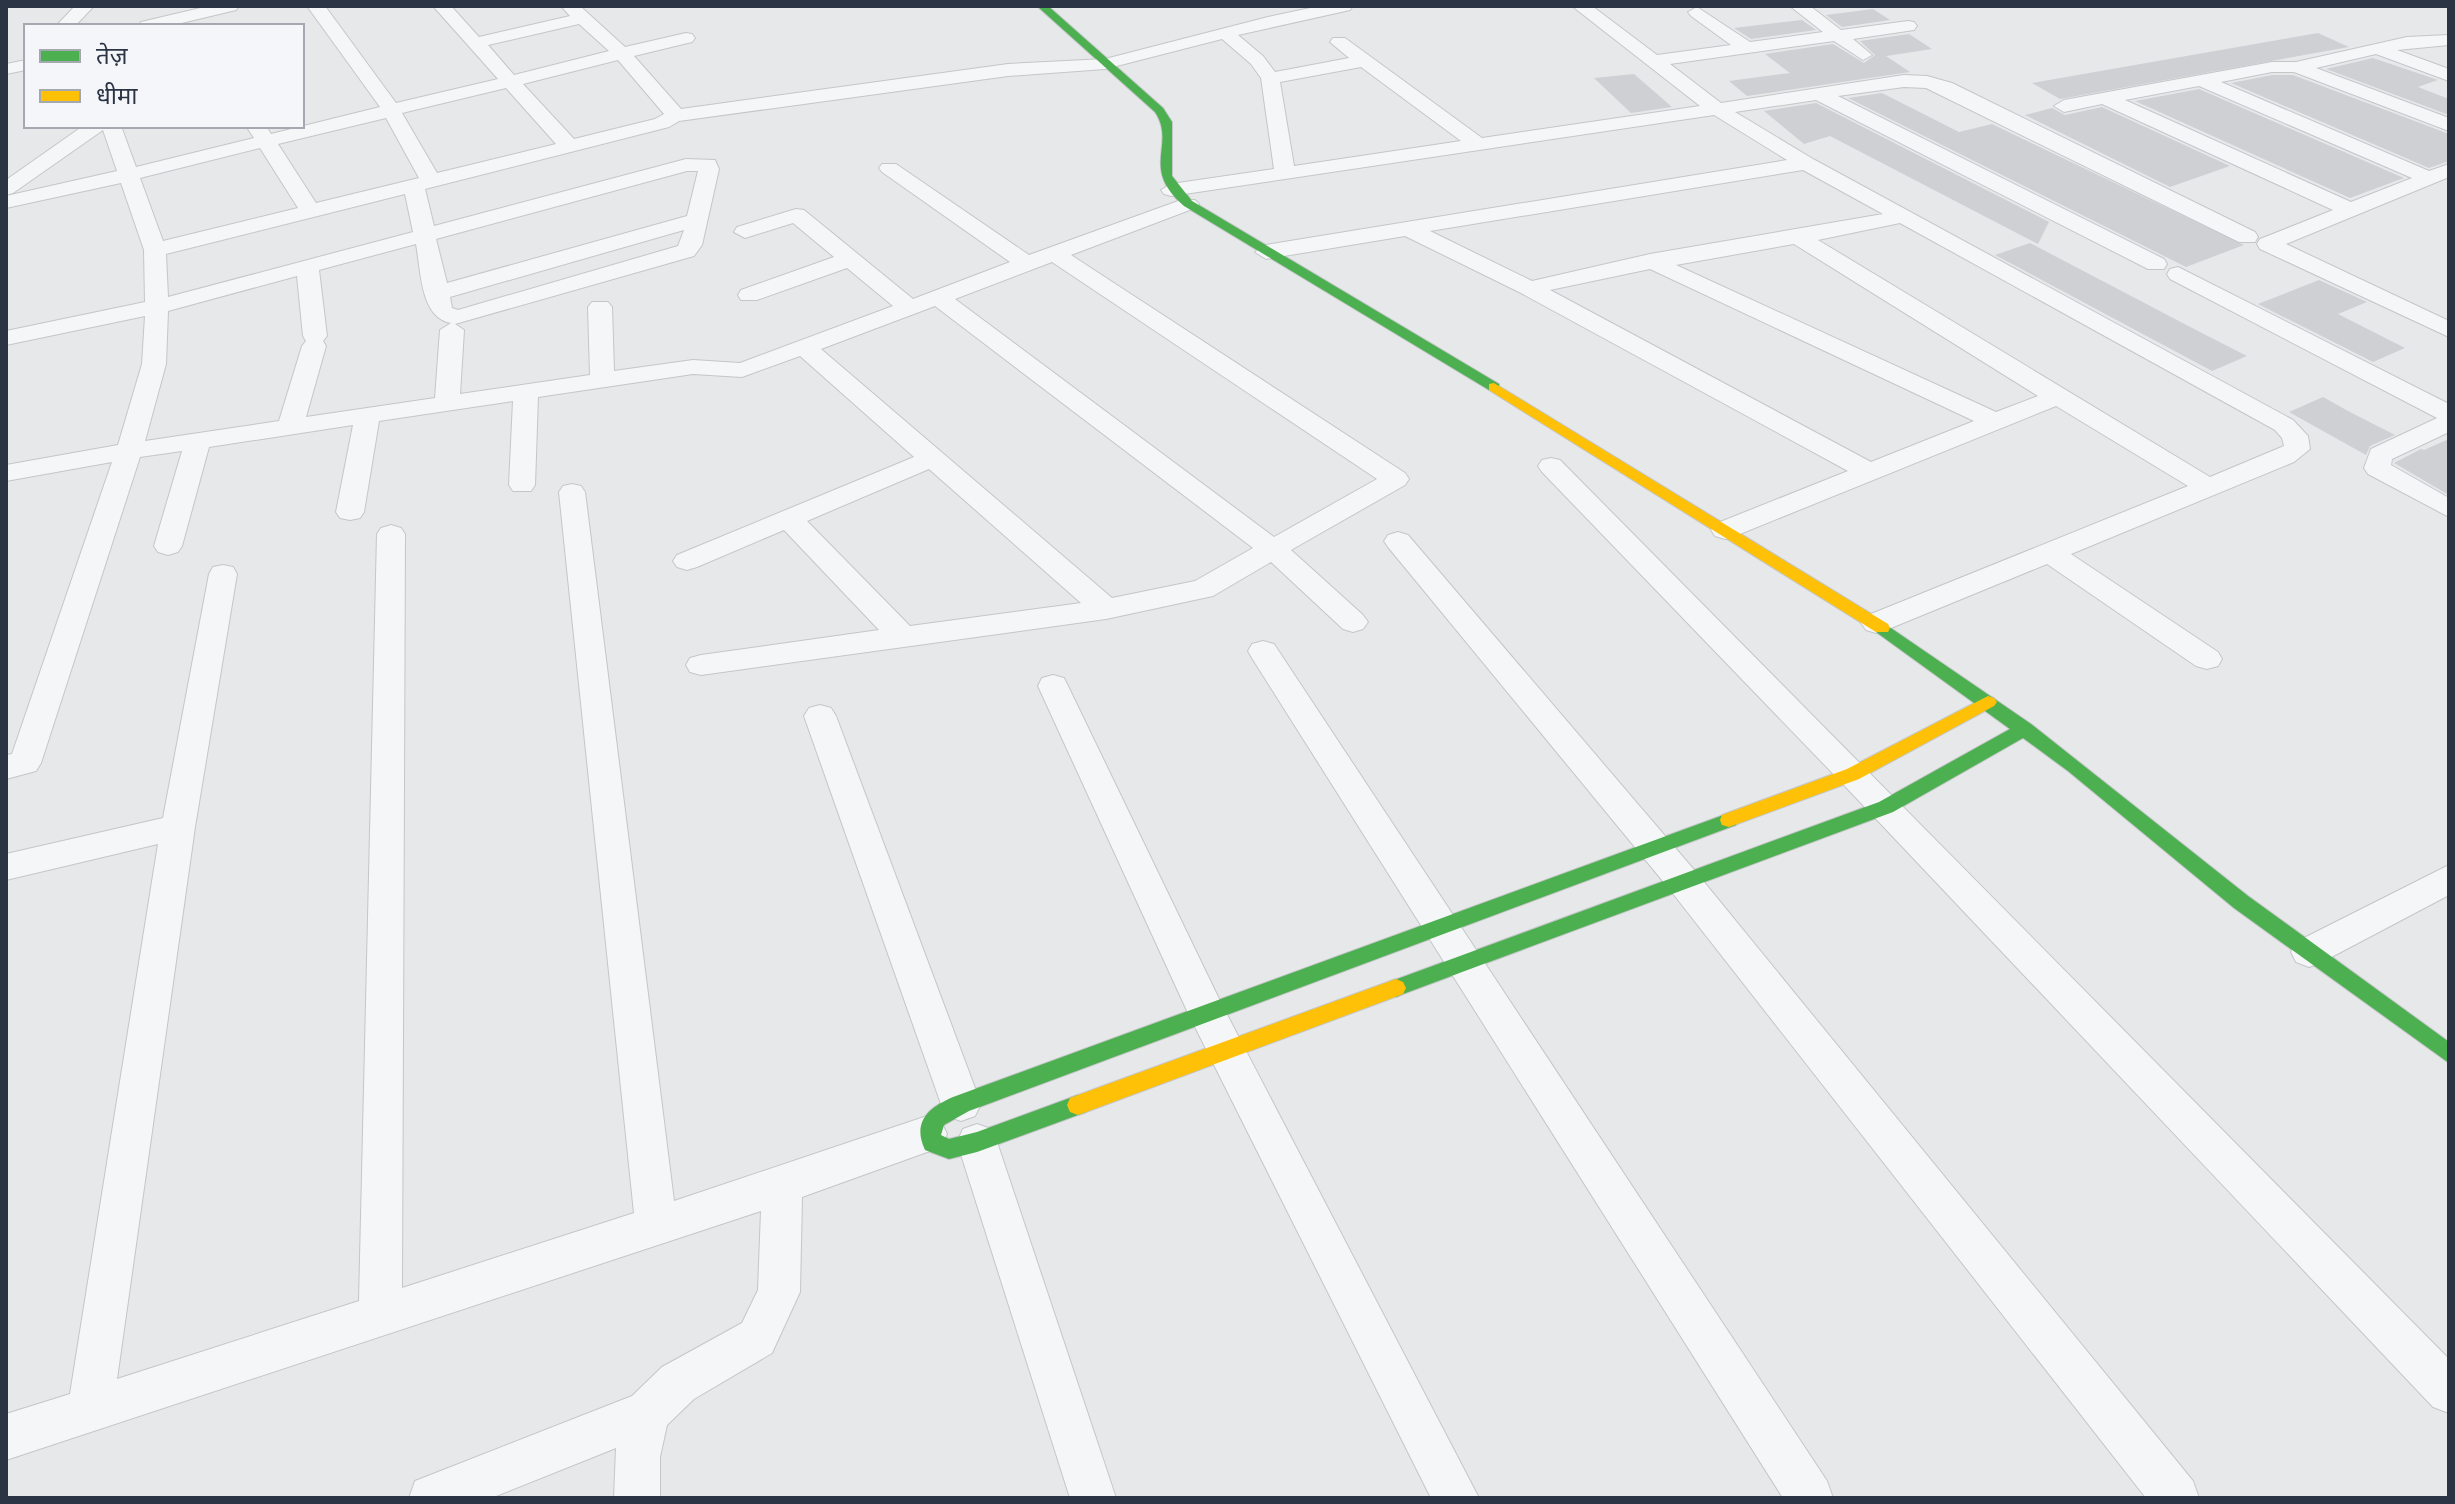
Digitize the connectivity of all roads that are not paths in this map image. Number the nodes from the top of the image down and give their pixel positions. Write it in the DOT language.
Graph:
graph roads {
  1 [pos="85,6"];
  2 [pos="230,6"];
  3 [pos="316,6"];
  4 [pos="442,6"];
  5 [pos="1042,6"];
  6 [pos="1344,6"];
  7 [pos="1581,6"];
  8 [pos="1799,6"];
  9 [pos="576,12"];
  10 [pos="1697,12"];
  11 [pos="196,21"];
  12 [pos="67,24"];
  13 [pos="167,24"];
  14 [pos="1908,26"];
  15 [pos="1226,34"];
  16 [pos="1840,35"];
  17 [pos="686,38"];
  18 [pos="2449,40"];
  19 [pos="1339,42"];
  20 [pos="475,43"];
  21 [pos="1746,48"];
  22 [pos="2375,48"];
  23 [pos="621,53"];
  24 [pos="1863,55"];
  25 [pos="1364,61"];
  26 [pos="1654,61"];
  27 [pos="1105,64"];
  28 [pos="2296,67"];
  29 [pos="2449,75"];
  30 [pos="1270,78"];
  31 [pos="510,81"];
  32 [pos="2205,82"];
  33 [pos="1819,94"];
  34 [pos="2106,99"];
  35 [pos="2064,106"];
  36 [pos="1717,109"];
  37 [pos="391,110"];
  38 [pos="674,116"];
  39 [pos="304,125"];
  40 [pos="2449,125"];
  41 [pos="93,128"];
  42 [pos="112,128"];
  43 [pos="288,128"];
  44 [pos="260,133"];
  45 [pos="569,146"];
  46 [pos="1480,146"];
  47 [pos="1806,163"];
  48 [pos="889,168"];
  49 [pos="2439,174"];
  50 [pos="128,175"];
  51 [pos="1285,175"];
  52 [pos="422,183"];
  53 [pos="6,189"];
  54 [pos="1180,197"];
  55 [pos="6,202"];
  56 [pos="2351,210"];
  57 [pos="311,212"];
  58 [pos="1904,216"];
  59 [pos="697,220"];
  60 [pos="1406,228"];
  61 [pos="745,232"];
  62 [pos="423,235"];
  63 [pos="2247,237"];
  64 [pos="1800,238"];
  65 [pos="155,250"];
  66 [pos="1266,252"];
  67 [pos="1055,254"];
  68 [pos="850,259"];
  69 [pos="1650,261"];
  70 [pos="1027,264"];
  71 [pos="2156,264"];
  72 [pos="307,266"];
  73 [pos="2178,274"];
  74 [pos="1529,288"];
  75 [pos="437,293"];
  76 [pos="749,295"];
  77 [pos="938,297"];
  78 [pos="157,307"];
  79 [pos="600,307"];
  80 [pos="910,308"];
  81 [pos="452,330"];
  82 [pos="2449,330"];
  83 [pos="6,338"];
  84 [pos="805,348"];
  85 [pos="602,382"];
  86 [pos="526,393"];
  87 [pos="2057,397"];
  88 [pos="447,405"];
  89 [pos="2449,414"];
  90 [pos="367,417"];
  91 [pos="1996,422"];
  92 [pos="2449,422"];
  93 [pos="290,428"];
  94 [pos="198,441"];
  95 [pos="129,451"];
  96 [pos="931,459"];
  97 [pos="1551,466"];
  98 [pos="1870,472"];
  99 [pos="6,473"];
  100 [pos="522,485"];
  101 [pos="2210,488"];
  102 [pos="572,492"];
  103 [pos="2449,509"];
  104 [pos="350,512"];
  105 [pos="788,518"];
  106 [pos="1725,530"];
  107 [pos="391,534"];
  108 [pos="1398,541"];
  109 [pos="168,546"];
  110 [pos="1274,550"];
  111 [pos="2050,553"];
  112 [pos="687,561"];
  113 [pos="223,574"];
  114 [pos="1106,609"];
  115 [pos="1353,622"];
  116 [pos="1876,623"];
  117 [pos="903,637"];
  118 [pos="1263,651"];
  119 [pos="2207,659"];
  120 [pos="701,665"];
  121 [pos="1053,686"];
  122 [pos="1988,702"];
  123 [pos="820,716"];
  124 [pos="2025,729"];
  125 [pos="6,767"];
  126 [pos="1853,774"];
  127 [pos="1886,807"];
  128 [pos="178,827"];
  129 [pos="1654,846"];
  130 [pos="6,867"];
  131 [pos="2449,879"];
  132 [pos="1683,881"];
  133 [pos="1438,926"];
  134 [pos="2309,952"];
  135 [pos="1464,962"];
  136 [pos="1207,1013"];
  137 [pos="1227,1050"];
  138 [pos="2449,1054"];
  139 [pos="961,1104"];
  140 [pos="927,1134"];
  141 [pos="977,1142"];
  142 [pos="782,1185"];
  143 [pos="656,1226"];
  144 [pos="380,1316"];
  145 [pos="2449,1391"];
  146 [pos="90,1409"];
  147 [pos="647,1413"];
  148 [pos="6,1437"];
  149 [pos="432,1498"];
  150 [pos="637,1498"];
  151 [pos="1093,1498"];
  152 [pos="1456,1498"];
  153 [pos="1810,1498"];
  154 [pos="2176,1498"];
  1 -- 12 [label="street"];
  2 -- 11 [label="street"];
  3 -- 37 [label="street"];
  4 -- 20 [label="street"];
  5 -- 27 [label="street"];
  6 -- 15 [label="street"];
  7 -- 26 [label="street"];
  8 -- 16 [label="street"];
  9 -- 20 [label="street"];
  9 -- 23 [label="street"];
  10 -- 21 [label="street"];
  11 -- 13 [label="street"];
  14 -- 16 [label="street"];
  15 -- 27 [label="street"];
  15 -- 30 [label="street"];
  16 -- 21 [label="street"];
  16 -- 24 [label="street"];
  17 -- 23 [label="street"];
  18 -- 22 [label="street"];
  19 -- 25 [label="street"];
  20 -- 31 [label="street"];
  21 -- 26 [label="street"];
  22 -- 28 [label="street"];
  22 -- 29 [label="street"];
  23 -- 31 [label="street"];
  23 -- 38 [label="street"];
  25 -- 30 [label="street"];
  25 -- 46 [label="street"];
  26 -- 36 [label="street"];
  27 -- 38 [label="street"];
  27 -- 54 [label="street"];
  28 -- 32 [label="street"];
  28 -- 40 [label="street"];
  30 -- 51 [label="street"];
  31 -- 37 [label="street"];
  31 -- 45 [label="street"];
  32 -- 34 [label="street"];
  32 -- 49 [label="street"];
  33 -- 36 [label="street"];
  33 -- 63 [label="street"];
  33 -- 71 [label="street"];
  34 -- 35 [label="street"];
  34 -- 56 [label="street"];
  36 -- 46 [label="street"];
  36 -- 47 [label="street"];
  37 -- 39 [label="street"];
  37 -- 52 [label="street"];
  38 -- 45 [label="street"];
  41 -- 53 [label="street"];
  42 -- 50 [label="street"];
  43 -- 44 [label="street"];
  44 -- 50 [label="street"];
  44 -- 57 [label="street"];
  45 -- 52 [label="street"];
  46 -- 51 [label="street"];
  47 -- 58 [label="street"];
  47 -- 60 [label="street"];
  48 -- 70 [label="street"];
  49 -- 56 [label="street"];
  50 -- 55 [label="street"];
  50 -- 65 [label="street"];
  51 -- 54 [label="street"];
  52 -- 57 [label="street"];
  52 -- 62 [label="street"];
  54 -- 66 [label="street"];
  54 -- 67 [label="street"];
  56 -- 82 [label="street"];
  57 -- 65 [label="street"];
  58 -- 64 [label="street"];
  58 -- 101 [label="street"];
  59 -- 62 [label="street"];
  59 -- 75 [label="street"];
  59 -- 75 [label="street"];
  60 -- 66 [label="street"];
  60 -- 74 [label="street"];
  61 -- 68 [label="street"];
  62 -- 72 [label="street"];
  62 -- 75 [label="street"];
  64 -- 69 [label="street"];
  64 -- 87 [label="street"];
  65 -- 78 [label="street"];
  66 -- 106 [label="street"];
  67 -- 70 [label="street"];
  67 -- 110 [label="street"];
  68 -- 76 [label="street"];
  68 -- 80 [label="street"];
  69 -- 74 [label="street"];
  69 -- 91 [label="street"];
  70 -- 77 [label="street"];
  72 -- 78 [label="street"];
  72 -- 93 [label="street"];
  73 -- 89 [label="street"];
  74 -- 98 [label="street"];
  77 -- 80 [label="street"];
  77 -- 110 [label="street"];
  78 -- 83 [label="street"];
  78 -- 95 [label="street"];
  79 -- 85 [label="street"];
  80 -- 84 [label="street"];
  81 -- 88 [label="street"];
  84 -- 85 [label="street"];
  84 -- 96 [label="street"];
  85 -- 86 [label="street"];
  86 -- 88 [label="street"];
  86 -- 100 [label="street"];
  87 -- 91 [label="street"];
  87 -- 101 [label="street"];
  88 -- 90 [label="street"];
  90 -- 93 [label="street"];
  90 -- 104 [label="street"];
  91 -- 98 [label="street"];
  92 -- 103 [label="street"];
  93 -- 94 [label="street"];
  94 -- 95 [label="street"];
  94 -- 109 [label="street"];
  95 -- 99 [label="street"];
  95 -- 125 [label="street"];
  96 -- 105 [label="street"];
  96 -- 114 [label="street"];
  97 -- 126 [label="street"];
  98 -- 106 [label="street"];
  101 -- 111 [label="street"];
  102 -- 143 [label="street"];
  105 -- 112 [label="street"];
  105 -- 117 [label="street"];
  106 -- 116 [label="street"];
  107 -- 144 [label="street"];
  108 -- 129 [label="street"];
  110 -- 114 [label="street"];
  110 -- 115 [label="street"];
  111 -- 116 [label="street"];
  111 -- 119 [label="street"];
  113 -- 128 [label="street"];
  114 -- 117 [label="street"];
  116 -- 122 [label="street"];
  117 -- 120 [label="street"];
  118 -- 133 [label="street"];
  121 -- 136 [label="street"];
  122 -- 124 [label="street"];
  122 -- 126 [label="street"];
  123 -- 139 [label="street"];
  124 -- 127 [label="street"];
  124 -- 134 [label="street"];
  126 -- 127 [label="street"];
  126 -- 129 [label="street"];
  127 -- 132 [label="street"];
  127 -- 145 [label="street"];
  128 -- 130 [label="street"];
  128 -- 146 [label="street"];
  129 -- 132 [label="street"];
  129 -- 133 [label="street"];
  131 -- 134 [label="street"];
  132 -- 135 [label="street"];
  132 -- 154 [label="street"];
  133 -- 135 [label="street"];
  133 -- 136 [label="street"];
  134 -- 138 [label="street"];
  135 -- 137 [label="street"];
  135 -- 153 [label="street"];
  136 -- 137 [label="street"];
  136 -- 139 [label="street"];
  137 -- 141 [label="street"];
  137 -- 152 [label="street"];
  139 -- 140 [label="street"];
  140 -- 141 [label="street"];
  140 -- 142 [label="street"];
  141 -- 151 [label="street"];
  142 -- 143 [label="street"];
  142 -- 147 [label="street"];
  143 -- 144 [label="street"];
  144 -- 146 [label="street"];
  146 -- 148 [label="street"];
  147 -- 149 [label="street"];
  147 -- 150 [label="street"];
}
